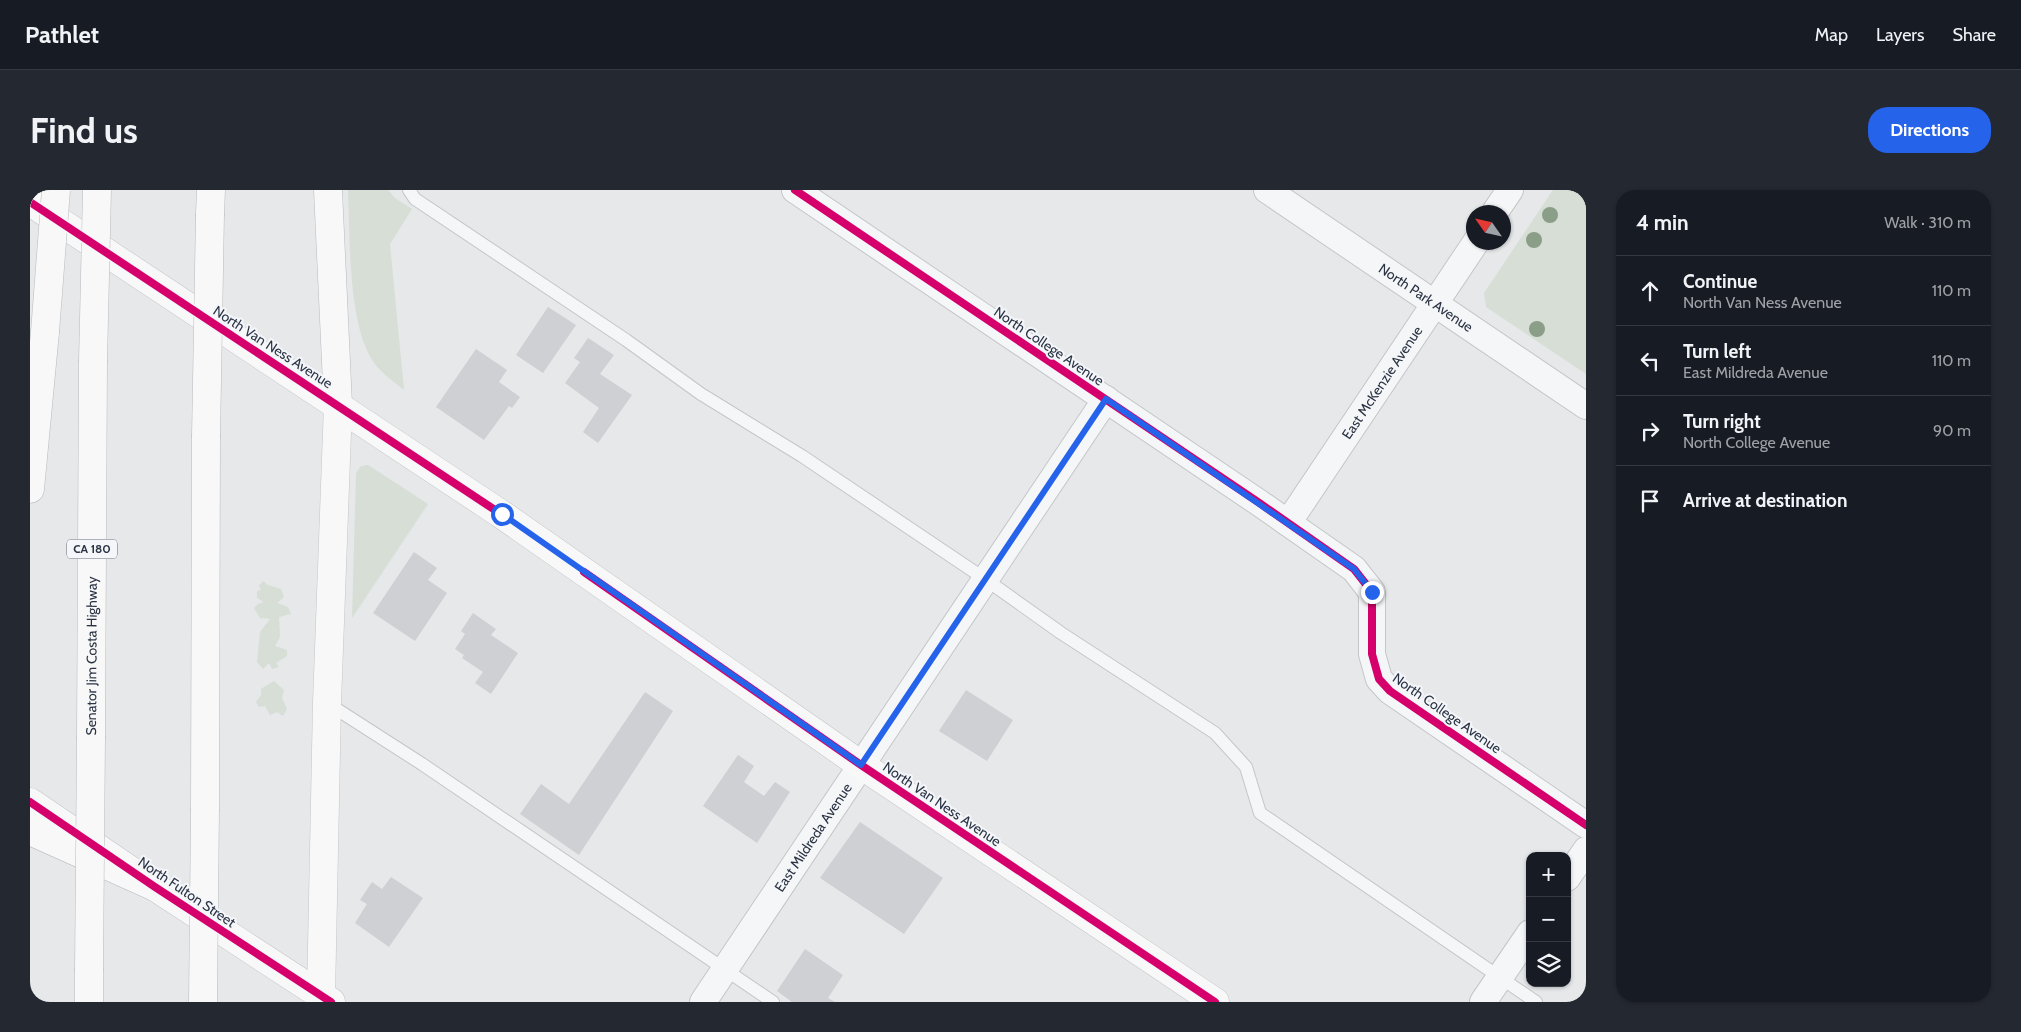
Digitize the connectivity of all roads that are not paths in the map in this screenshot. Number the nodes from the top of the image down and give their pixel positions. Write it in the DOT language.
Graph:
graph roads {
  1 [pos="56,190"];
  2 [pos="97,190"];
  3 [pos="328,190"];
  4 [pos="409,190"];
  5 [pos="795,190"];
  6 [pos="1267,190"];
  7 [pos="1510,190"];
  8 [pos="30,202"];
  9 [pos="210,202"];
  10 [pos="1500,205"];
  11 [pos="1471,250"];
  12 [pos="1436,304"];
  13 [pos="1106,399"];
  14 [pos="338,405"];
  15 [pos="1586,406"];
  16 [pos="30,489"];
  17 [pos="1288,523"];
  18 [pos="985,579"];
  19 [pos="327,703"];
  20 [pos="861,765"];
  21 [pos="30,802"];
  22 [pos="1586,824"];
  23 [pos="30,831"];
  24 [pos="1586,850"];
  25 [pos="1571,872"];
  26 [pos="155,887"];
  27 [pos="1526,939"];
  28 [pos="725,969"];
  29 [pos="1500,978"];
  30 [pos="324,1000"];
  31 [pos="89,1002"];
  32 [pos="203,1002"];
  33 [pos="703,1002"];
  34 [pos="773,1002"];
  35 [pos="1216,1002"];
  36 [pos="1483,1002"];
  37 [pos="1536,1002"];
  1 -- 16 [label="main road, bridge"];
  2 -- 31 [label="main road, Senator Jim Costa Highway / CA 180, bridge"];
  3 -- 14 [label="main road"];
  4 -- 18 [label="lane"];
  5 -- 13 [label="street, North College Avenue"];
  6 -- 12 [label="street, North Park Avenue"];
  7 -- 10 [label="street"];
  8 -- 14 [label="main road, North Van Ness Avenue"];
  9 -- 32 [label="main road, bridge"];
  11 -- 12 [label="street, East McKenzie Avenue"];
  12 -- 15 [label="street, North Park Avenue"];
  12 -- 17 [label="street, East McKenzie Avenue"];
  13 -- 17 [label="street, North College Avenue"];
  13 -- 18 [label="street, East Mildreda Avenue"];
  14 -- 19 [label="main road"];
  14 -- 20 [label="main road, North Van Ness Avenue"];
  17 -- 22 [label="street, North College Avenue"];
  18 -- 20 [label="street, East Mildreda Avenue"];
  18 -- 29 [label="lane"];
  19 -- 28 [label="lane"];
  19 -- 30 [label="main road"];
  20 -- 28 [label="street, East Mildreda Avenue"];
  20 -- 35 [label="main road, North Van Ness Avenue"];
  21 -- 26 [label="main road, North Fulton Street"];
  23 -- 26 [label="main road"];
  24 -- 25 [label="street"];
  26 -- 30 [label="main road, North Fulton Street"];
  27 -- 29 [label="street"];
  28 -- 33 [label="street, East Mildreda Avenue"];
  28 -- 34 [label="lane"];
  29 -- 36 [label="street"];
  29 -- 37 [label="lane"];
}
